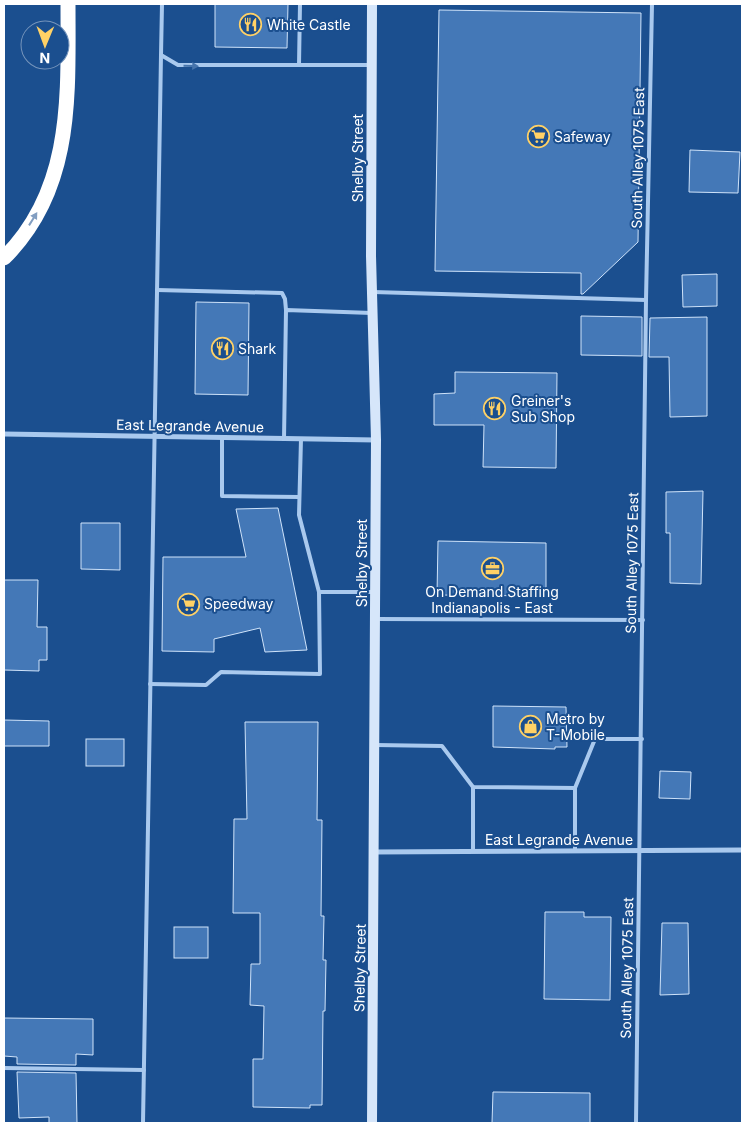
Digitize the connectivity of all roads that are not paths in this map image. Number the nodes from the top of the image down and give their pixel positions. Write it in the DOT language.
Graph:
graph roads {
  1 [pos="68,4"];
  2 [pos="162,4"];
  3 [pos="300,4"];
  4 [pos="372,4"];
  5 [pos="652,4"];
  6 [pos="161,55"];
  7 [pos="299,65"];
  8 [pos="372,65"];
  9 [pos="4,258"];
  10 [pos="157,290"];
  11 [pos="372,292"];
  12 [pos="646,300"];
  13 [pos="286,310"];
  14 [pos="373,313"];
  15 [pos="4,434"];
  16 [pos="155,436"];
  17 [pos="222,438"];
  18 [pos="284,439"];
  19 [pos="300,439"];
  20 [pos="376,440"];
  21 [pos="299,497"];
  22 [pos="319,592"];
  23 [pos="376,592"];
  24 [pos="376,619"];
  25 [pos="642,620"];
  26 [pos="150,684"];
  27 [pos="642,739"];
  28 [pos="375,745"];
  29 [pos="473,787"];
  30 [pos="575,788"];
  31 [pos="742,850"];
  32 [pos="473,851"];
  33 [pos="575,851"];
  34 [pos="641,851"];
  35 [pos="375,852"];
  36 [pos="4,1068"];
  37 [pos="144,1070"];
  38 [pos="143,1123"];
  39 [pos="372,1123"];
  40 [pos="636,1123"];
  9 -- 1 [label="highway, one-way"];
  2 -- 6 [label="lane"];
  3 -- 7 [label="lane"];
  4 -- 8 [label="main road, Shelby Street"];
  5 -- 12 [label="lane, South Alley 1075 East"];
  6 -- 7 [label="lane, one-way"];
  6 -- 10 [label="lane"];
  7 -- 8 [label="lane"];
  8 -- 11 [label="main road, Shelby Street"];
  10 -- 13 [label="lane"];
  10 -- 16 [label="lane"];
  11 -- 12 [label="lane"];
  11 -- 14 [label="main road, Shelby Street"];
  12 -- 25 [label="lane, South Alley 1075 East"];
  13 -- 14 [label="lane"];
  13 -- 18 [label="lane"];
  14 -- 20 [label="main road, Shelby Street"];
  15 -- 16 [label="street, East Legrande Avenue"];
  16 -- 17 [label="street, East Legrande Avenue"];
  16 -- 26 [label="lane"];
  17 -- 18 [label="street, East Legrande Avenue"];
  17 -- 21 [label="lane"];
  18 -- 19 [label="street, East Legrande Avenue"];
  19 -- 20 [label="street, East Legrande Avenue"];
  19 -- 21 [label="lane"];
  20 -- 23 [label="main road, Shelby Street"];
  21 -- 22 [label="lane"];
  22 -- 23 [label="lane"];
  22 -- 26 [label="lane"];
  23 -- 24 [label="main road, Shelby Street"];
  24 -- 25 [label="lane"];
  24 -- 28 [label="main road, Shelby Street"];
  25 -- 27 [label="lane, South Alley 1075 East"];
  26 -- 37 [label="lane"];
  27 -- 30 [label="lane"];
  27 -- 34 [label="lane, South Alley 1075 East"];
  28 -- 29 [label="lane"];
  28 -- 35 [label="main road, Shelby Street"];
  29 -- 30 [label="lane"];
  29 -- 32 [label="lane"];
  30 -- 33 [label="lane"];
  31 -- 34 [label="street, East Legrande Avenue"];
  32 -- 33 [label="street, East Legrande Avenue"];
  32 -- 35 [label="street, East Legrande Avenue"];
  33 -- 34 [label="street, East Legrande Avenue"];
  34 -- 40 [label="lane, South Alley 1075 East"];
  35 -- 39 [label="main road, Shelby Street"];
  36 -- 37 [label="lane"];
  37 -- 38 [label="lane"];
}
